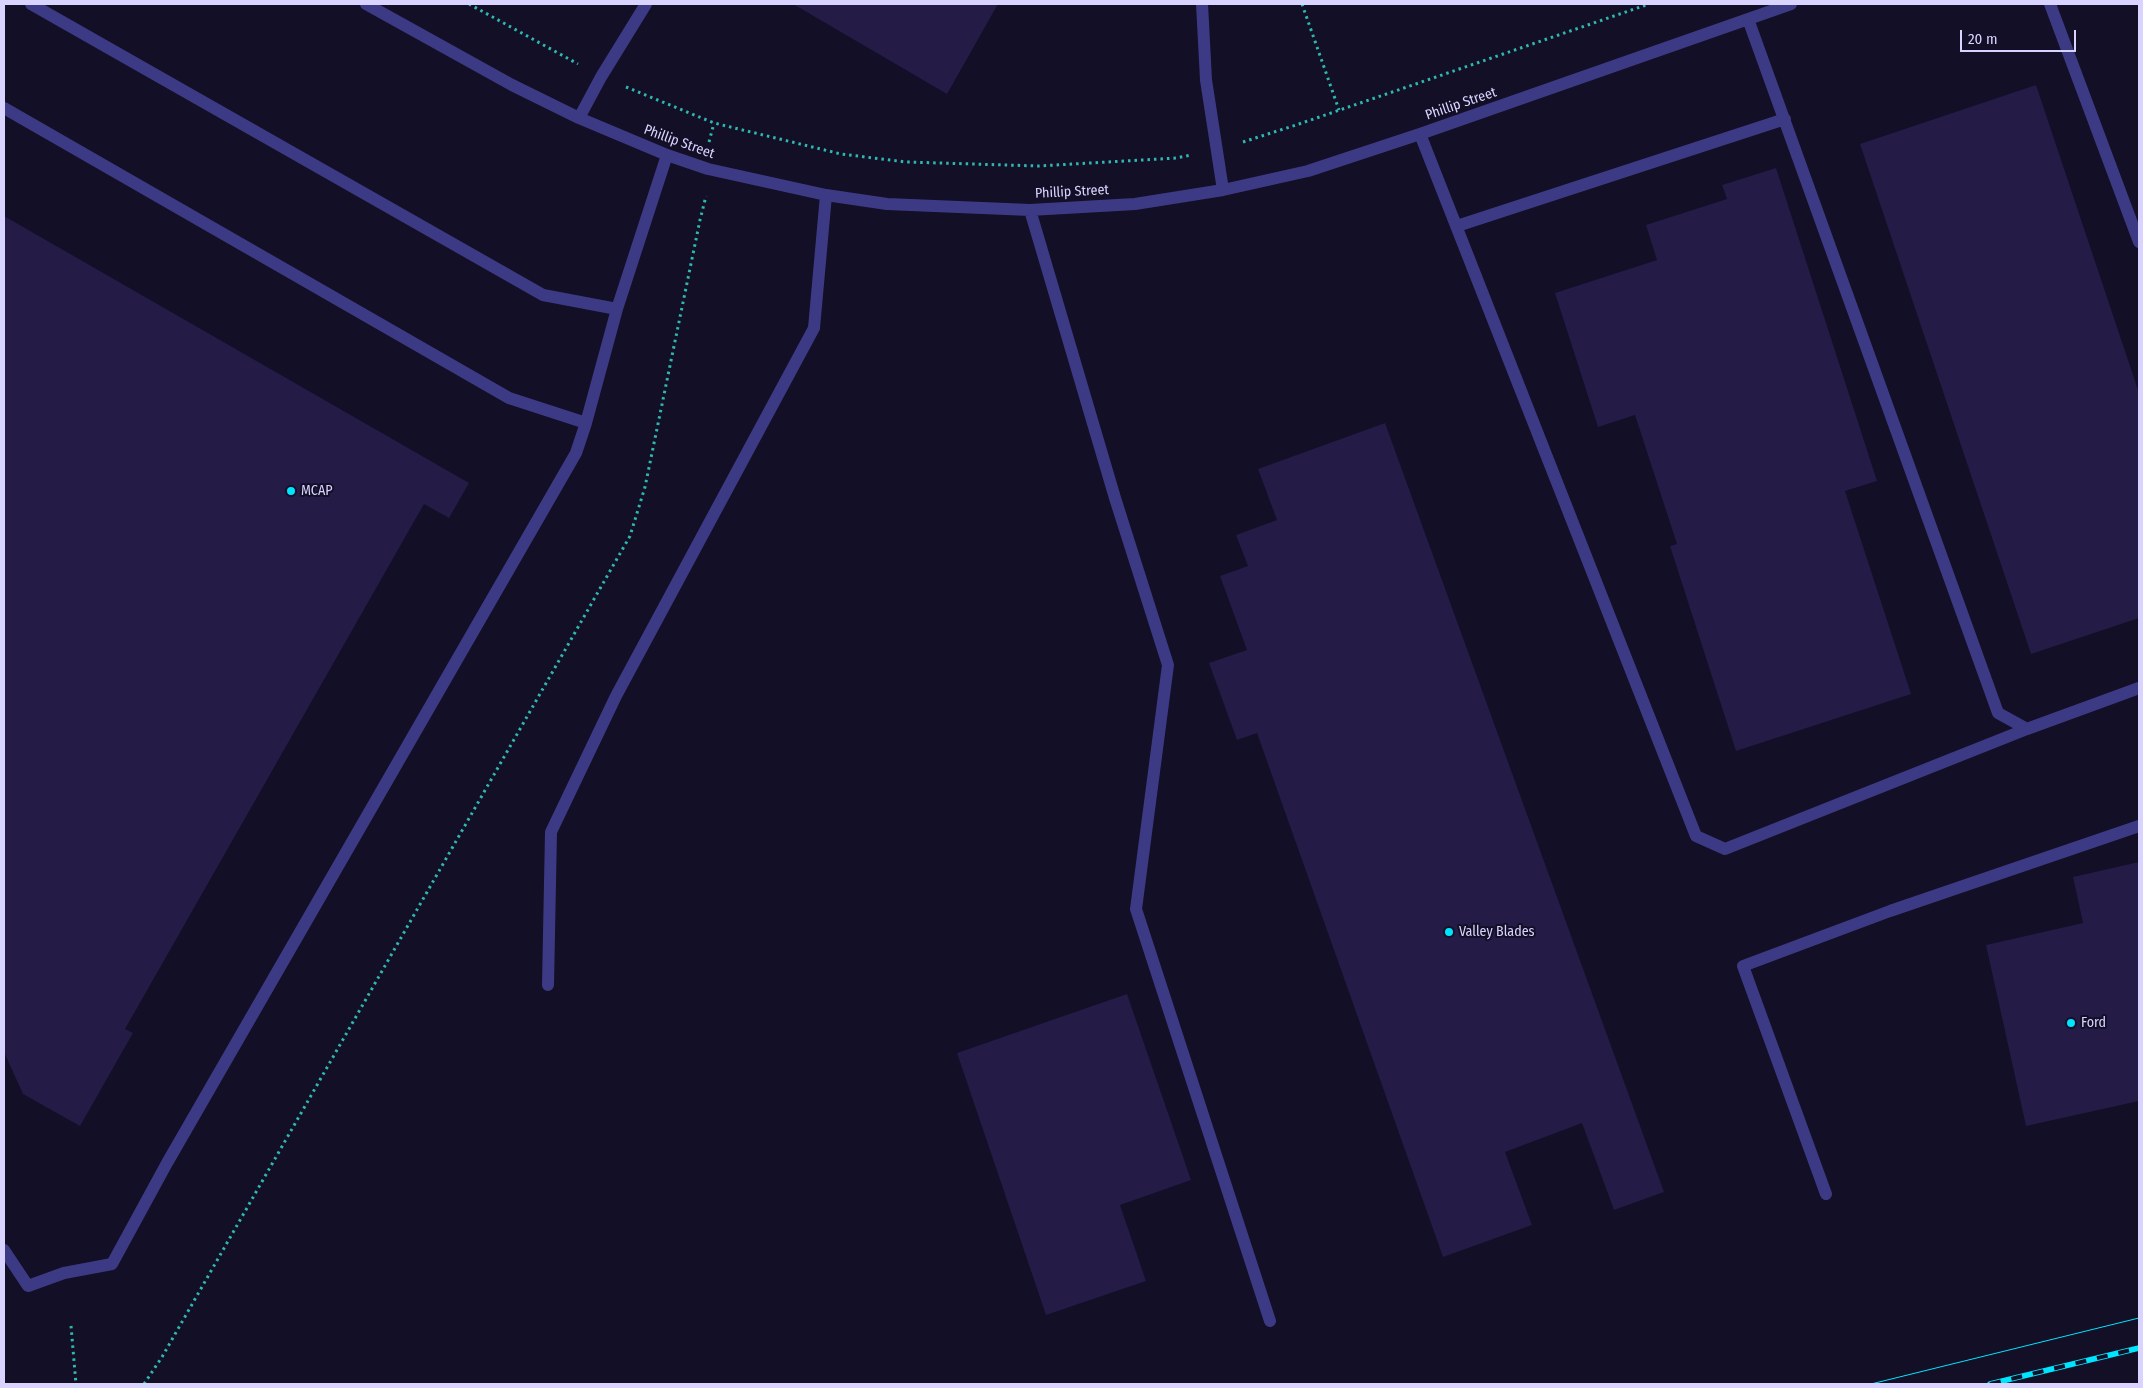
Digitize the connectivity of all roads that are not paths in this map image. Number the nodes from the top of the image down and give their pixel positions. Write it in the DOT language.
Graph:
graph roads {
  1 [pos="31,4"];
  2 [pos="366,4"];
  3 [pos="646,4"];
  4 [pos="1202,4"];
  5 [pos="1791,4"];
  6 [pos="2050,4"];
  7 [pos="1748,19"];
  8 [pos="4,108"];
  9 [pos="579,118"];
  10 [pos="1785,118"];
  11 [pos="1420,134"];
  12 [pos="667,155"];
  13 [pos="1223,190"];
  14 [pos="826,195"];
  15 [pos="1030,210"];
  16 [pos="1457,226"];
  17 [pos="2139,242"];
  18 [pos="617,310"];
  19 [pos="586,423"];
  20 [pos="2139,688"];
  21 [pos="2027,728"];
  22 [pos="2139,826"];
  23 [pos="548,985"];
  24 [pos="1826,1194"];
  25 [pos="4,1250"];
  26 [pos="1270,1321"];
  1 -- 18 [label="street"];
  2 -- 9 [label="street, Phillip Street"];
  3 -- 9 [label="street"];
  4 -- 13 [label="street"];
  5 -- 7 [label="street, Phillip Street"];
  6 -- 17 [label="street"];
  7 -- 10 [label="street"];
  7 -- 11 [label="street, Phillip Street"];
  8 -- 19 [label="street"];
  9 -- 12 [label="street, Phillip Street"];
  10 -- 16 [label="street"];
  10 -- 21 [label="street"];
  11 -- 13 [label="street, Phillip Street"];
  11 -- 16 [label="street"];
  12 -- 14 [label="street, Phillip Street"];
  12 -- 18 [label="street"];
  13 -- 15 [label="street, Phillip Street"];
  14 -- 15 [label="street, Phillip Street"];
  14 -- 23 [label="street"];
  15 -- 26 [label="street"];
  16 -- 21 [label="street"];
  18 -- 19 [label="street"];
  19 -- 25 [label="street"];
  20 -- 21 [label="street"];
  22 -- 24 [label="street"];
}
